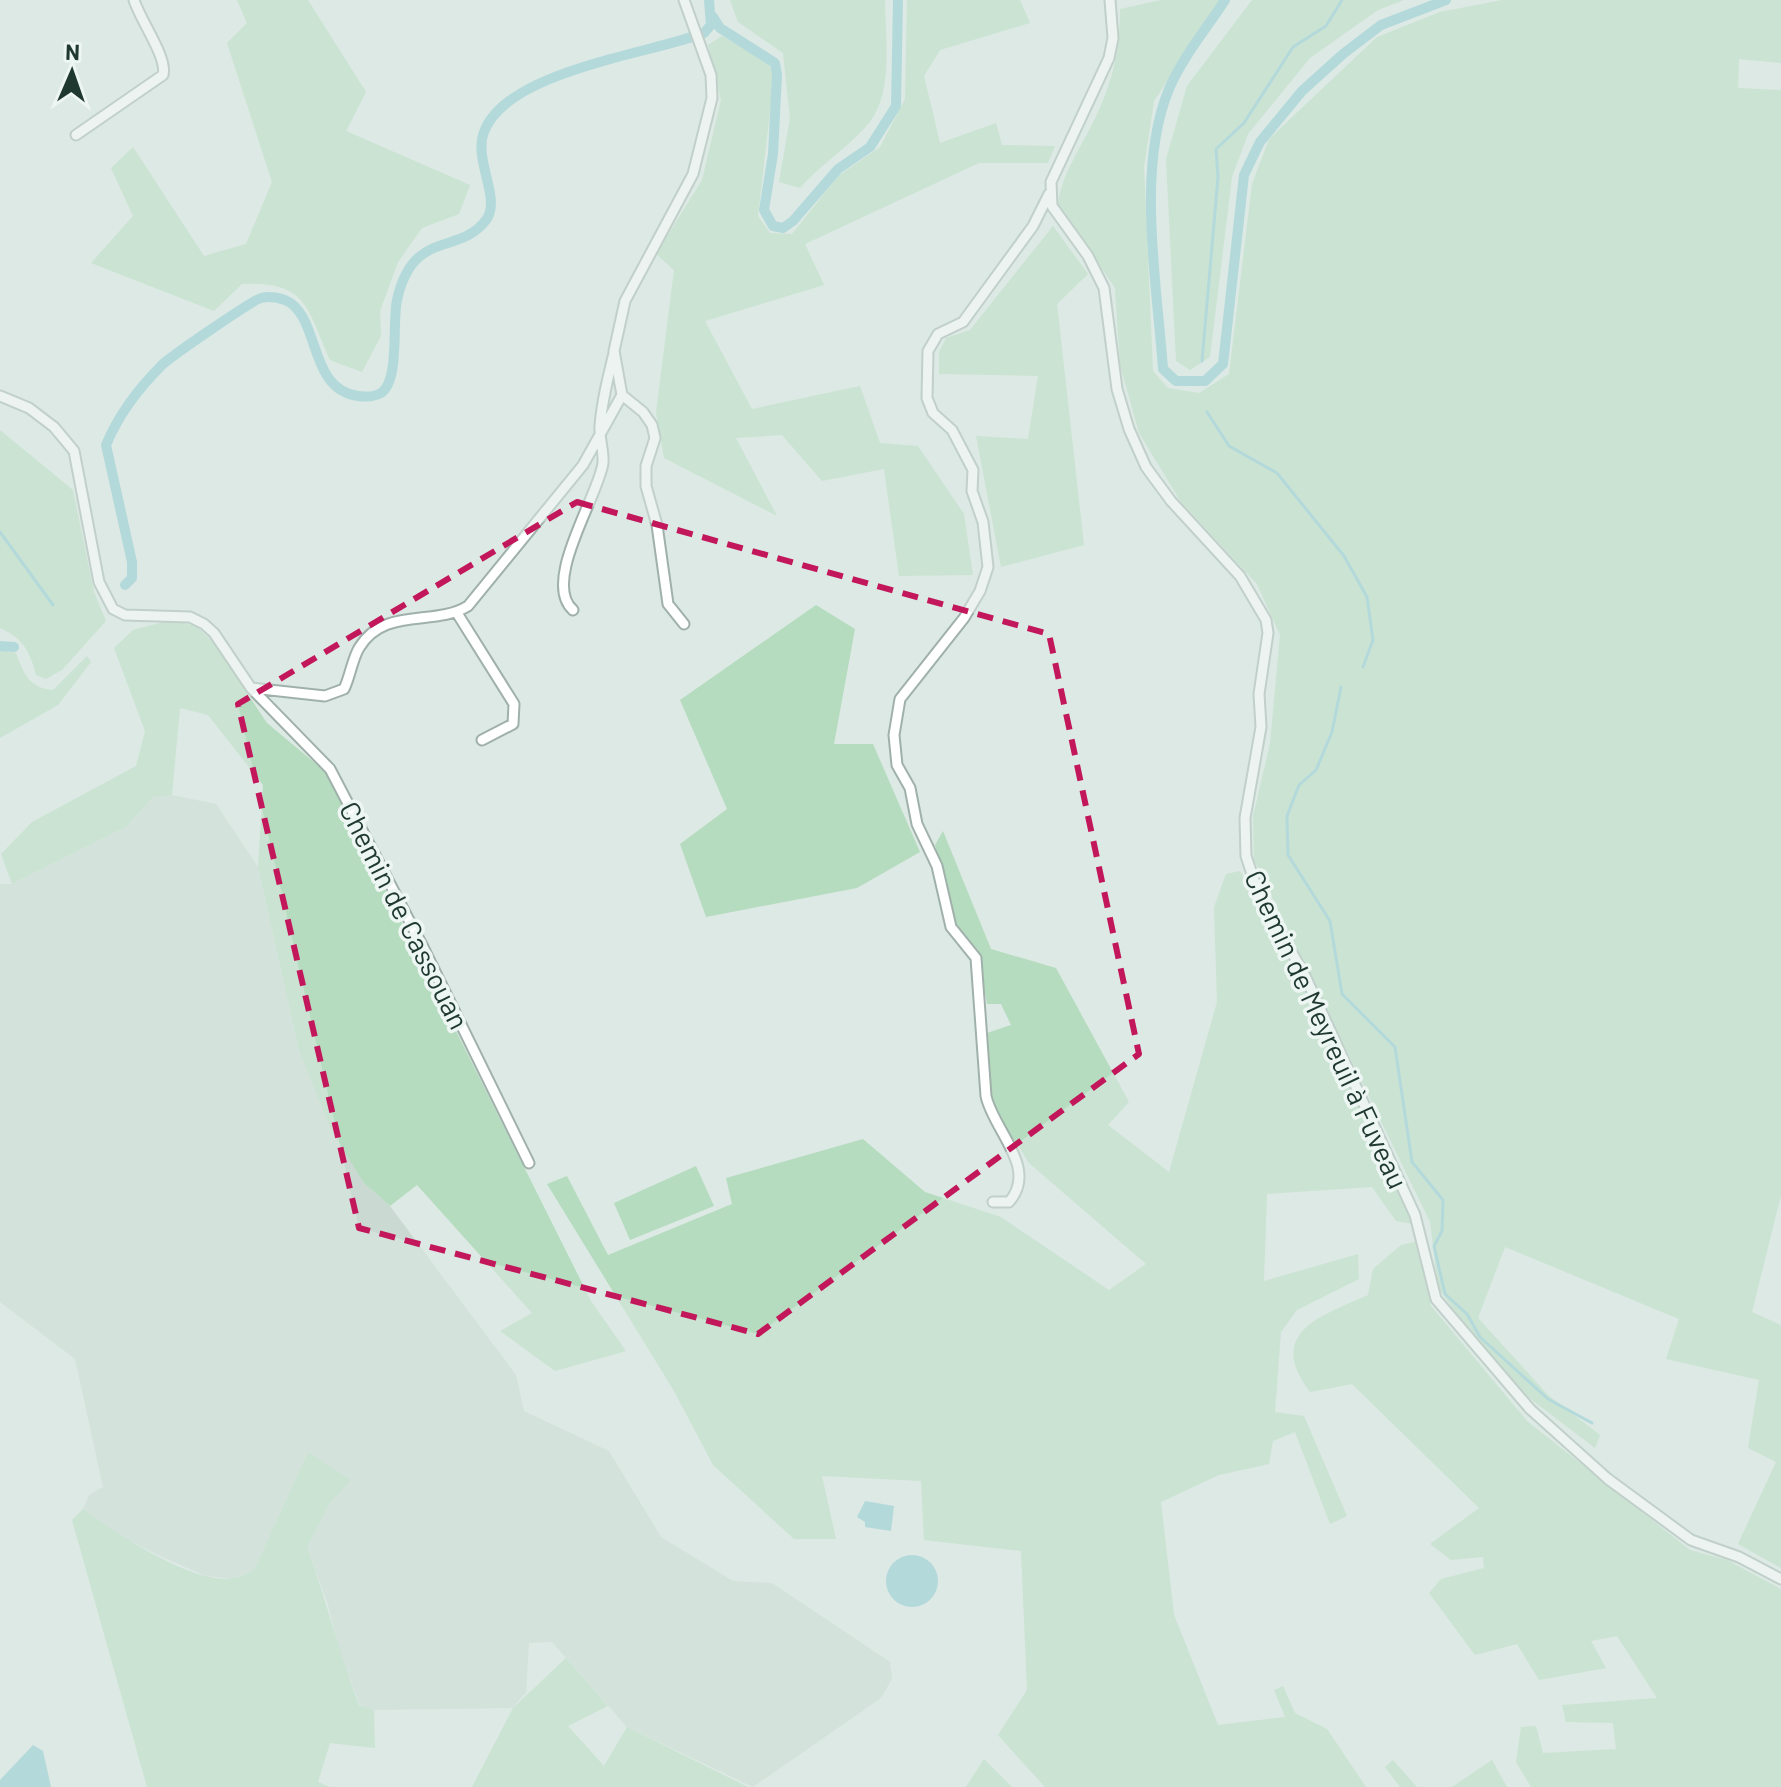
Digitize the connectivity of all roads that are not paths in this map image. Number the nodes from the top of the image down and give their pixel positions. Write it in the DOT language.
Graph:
graph roads {
  1 [pos="134,0"];
  2 [pos="684,0"];
  3 [pos="1110,0"];
  4 [pos="76,135"];
  5 [pos="1049,194"];
  6 [pos="614,351"];
  7 [pos="622,395"];
  8 [pos="0,396"];
  9 [pos="600,429"];
  10 [pos="573,610"];
  11 [pos="457,613"];
  12 [pos="684,624"];
  13 [pos="251,688"];
  14 [pos="482,740"];
  15 [pos="529,1163"];
  16 [pos="993,1202"];
  17 [pos="1781,1579"];
  1 -- 4 [label="street"];
  2 -- 6 [label="street"];
  3 -- 5 [label="street"];
  5 -- 16 [label="street"];
  5 -- 17 [label="street, Chemin de Meyreuil à Fuveau"];
  6 -- 7 [label="street"];
  6 -- 9 [label="street"];
  7 -- 9 [label="street"];
  7 -- 12 [label="street"];
  8 -- 13 [label="street, Chemin de Cassouan"];
  9 -- 10 [label="street"];
  9 -- 11 [label="street"];
  11 -- 13 [label="street"];
  11 -- 14 [label="street"];
  13 -- 15 [label="street, Chemin de Cassouan"];
}
